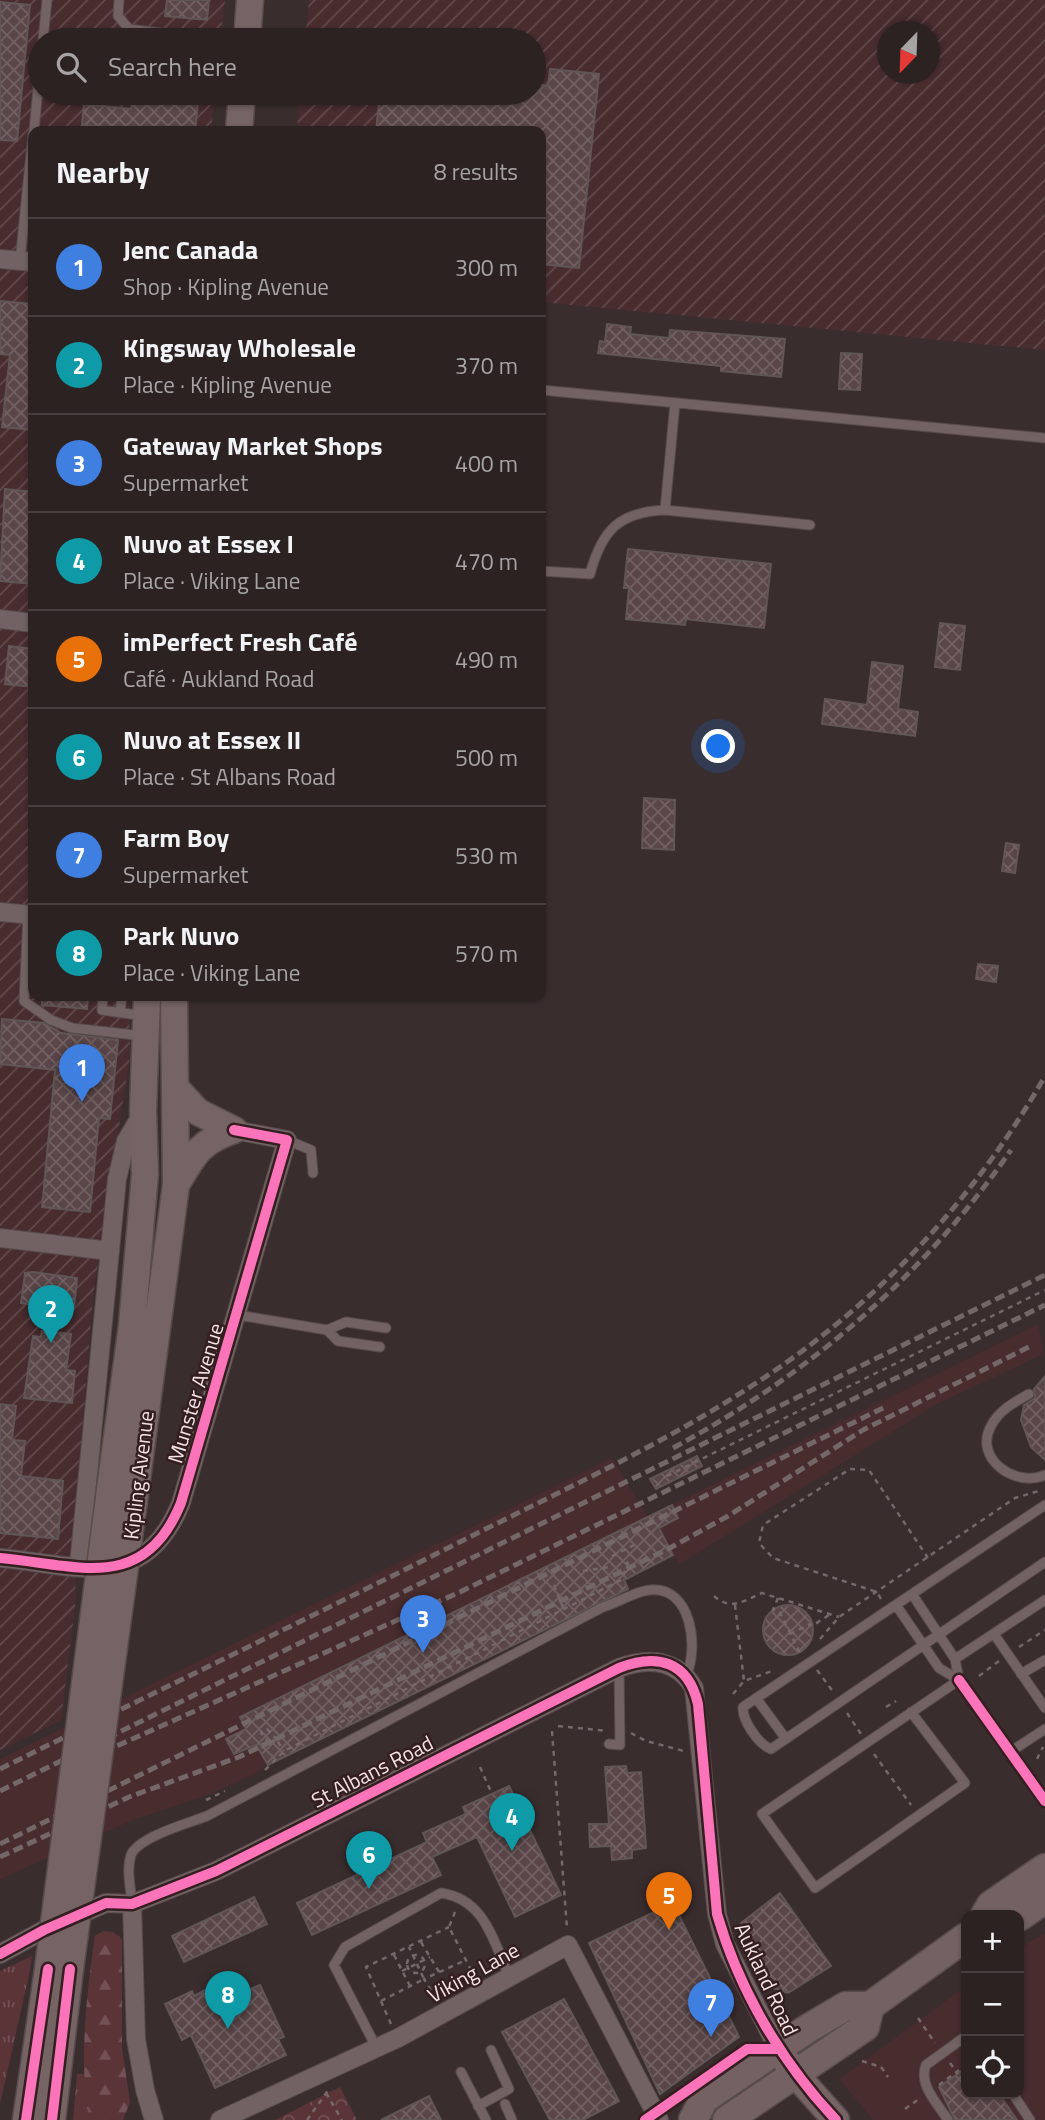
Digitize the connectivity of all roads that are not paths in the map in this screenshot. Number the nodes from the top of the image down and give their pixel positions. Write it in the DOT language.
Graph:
graph roads {
  1 [pos="47,0"];
  2 [pos="120,0"];
  3 [pos="250,0"];
  4 [pos="44,28"];
  5 [pos="128,28"];
  6 [pos="248,28"];
  7 [pos="36,105"];
  8 [pos="241,105"];
  9 [pos="34,126"];
  10 [pos="239,126"];
  11 [pos="28,240"];
  12 [pos="0,259"];
  13 [pos="27,262"];
  14 [pos="546,390"];
  15 [pos="675,403"];
  16 [pos="1045,438"];
  17 [pos="665,510"];
  18 [pos="810,525"];
  19 [pos="546,570"];
  20 [pos="0,619"];
  21 [pos="28,622"];
  22 [pos="0,912"];
  23 [pos="28,915"];
  24 [pos="28,952"];
  25 [pos="103,1001"];
  26 [pos="127,1001"];
  27 [pos="174,1001"];
  28 [pos="140,1015"];
  29 [pos="175,1087"];
  30 [pos="143,1111"];
  31 [pos="234,1130"];
  32 [pos="287,1140"];
  33 [pos="313,1173"];
  34 [pos="176,1185"];
  35 [pos="0,1238"];
  36 [pos="110,1251"];
  37 [pos="238,1315"];
  38 [pos="386,1328"];
  39 [pos="327,1330"];
  40 [pos="380,1347"];
  41 [pos="1029,1394"];
  42 [pos="1045,1475"];
  43 [pos="124,1477"];
  44 [pos="1045,1505"];
  45 [pos="0,1558"];
  46 [pos="1045,1562"];
  47 [pos="79,1565"];
  48 [pos="912,1594"];
  49 [pos="1045,1600"];
  50 [pos="896,1605"];
  51 [pos="938,1634"];
  52 [pos="994,1634"];
  53 [pos="923,1645"];
  54 [pos="955,1659"];
  55 [pos="1045,1660"];
  56 [pos="619,1668"];
  57 [pos="1021,1674"];
  58 [pos="686,1676"];
  59 [pos="959,1680"];
  60 [pos="757,1698"];
  61 [pos="1045,1708"];
  62 [pos="911,1713"];
  63 [pos="1045,1728"];
  64 [pos="786,1739"];
  65 [pos="609,1744"];
  66 [pos="1010,1752"];
  67 [pos="1045,1801"];
  68 [pos="1045,1868"];
  69 [pos="1045,1899"];
  70 [pos="132,1904"];
  71 [pos="988,1910"];
  72 [pos="1024,1914"];
  73 [pos="961,1941"];
  74 [pos="0,1954"];
  75 [pos="59,1969"];
  76 [pos="510,1978"];
  77 [pos="870,2006"];
  78 [pos="961,2040"];
  79 [pos="376,2047"];
  80 [pos="778,2049"];
  81 [pos="491,2050"];
  82 [pos="461,2072"];
  83 [pos="796,2075"];
  84 [pos="1016,2099"];
  85 [pos="505,2104"];
  86 [pos="478,2106"];
  87 [pos="26,2120"];
  88 [pos="52,2120"];
  89 [pos="154,2120"];
  90 [pos="220,2120"];
  91 [pos="486,2120"];
  92 [pos="512,2120"];
  93 [pos="659,2120"];
  94 [pos="693,2120"];
  95 [pos="727,2120"];
  96 [pos="836,2120"];
  97 [pos="948,2120"];
  98 [pos="1030,2120"];
  1 -- 4 [label="lane"];
  2 -- 5 [label="lane"];
  3 -- 6 [label="main road"];
  7 -- 9 [label="lane"];
  8 -- 10 [label="main road"];
  11 -- 13 [label="lane"];
  12 -- 13 [label="street"];
  14 -- 15 [label="lane"];
  15 -- 16 [label="lane"];
  15 -- 17 [label="lane"];
  17 -- 18 [label="lane"];
  17 -- 19 [label="lane"];
  20 -- 21 [label="street"];
  22 -- 23 [label="street"];
  24 -- 28 [label="lane"];
  25 -- 28 [label="lane"];
  26 -- 28 [label="lane"];
  27 -- 29 [label="main road, Kipling Avenue"];
  28 -- 30 [label="main road, Kipling Avenue"];
  29 -- 31 [label="main road"];
  29 -- 34 [label="main road, Kipling Avenue"];
  30 -- 36 [label="street, Kipling Avenue"];
  30 -- 43 [label="main road, Kipling Avenue"];
  31 -- 32 [label="street"];
  31 -- 34 [label="main road"];
  32 -- 33 [label="lane"];
  32 -- 37 [label="street, Munster Avenue"];
  34 -- 43 [label="main road, Kipling Avenue"];
  35 -- 36 [label="street"];
  36 -- 47 [label="street, Kipling Avenue"];
  37 -- 39 [label="lane"];
  37 -- 47 [label="street, Munster Avenue"];
  38 -- 39 [label="lane"];
  39 -- 40 [label="lane"];
  41 -- 42 [label="lane"];
  43 -- 75 [label="main road, Kipling Avenue, bridge"];
  44 -- 48 [label="lane"];
  45 -- 47 [label="street, Munster Avenue"];
  46 -- 51 [label="lane"];
  48 -- 50 [label="lane"];
  48 -- 51 [label="lane"];
  49 -- 52 [label="lane"];
  50 -- 53 [label="lane"];
  50 -- 60 [label="lane"];
  51 -- 53 [label="lane"];
  51 -- 54 [label="lane"];
  52 -- 54 [label="lane"];
  52 -- 57 [label="lane"];
  53 -- 59 [label="lane"];
  53 -- 64 [label="lane"];
  54 -- 59 [label="lane"];
  55 -- 57 [label="lane"];
  56 -- 58 [label="street, St Albans Road"];
  56 -- 65 [label="lane"];
  56 -- 70 [label="street, St Albans Road"];
  57 -- 61 [label="lane"];
  58 -- 70 [label="lane"];
  58 -- 80 [label="street, Aukland Road"];
  59 -- 62 [label="lane"];
  59 -- 66 [label="lane"];
  60 -- 64 [label="lane"];
  60 -- 64 [label="lane"];
  62 -- 62 [label="lane"];
  63 -- 66 [label="lane"];
  66 -- 67 [label="lane"];
  68 -- 71 [label="main road"];
  69 -- 72 [label="main road"];
  70 -- 74 [label="street, St Albans Road"];
  70 -- 89 [label="street"];
  73 -- 77 [label="main road"];
  75 -- 87 [label="main road, Kipling Avenue"];
  75 -- 88 [label="main road, Kipling Avenue"];
  76 -- 79 [label="street, Viking Lane"];
  76 -- 79 [label="lane"];
  76 -- 93 [label="street, Viking Lane"];
  77 -- 80 [label="main road"];
  77 -- 83 [label="main road"];
  78 -- 97 [label="lane"];
  79 -- 90 [label="street, Viking Lane"];
  80 -- 83 [label="main road, Aukland Road"];
  80 -- 94 [label="main road"];
  81 -- 86 [label="lane"];
  82 -- 86 [label="lane"];
  83 -- 95 [label="main road"];
  83 -- 96 [label="main road, Aukland Road"];
  84 -- 98 [label="lane"];
  85 -- 92 [label="lane"];
  86 -- 91 [label="lane"];
}
